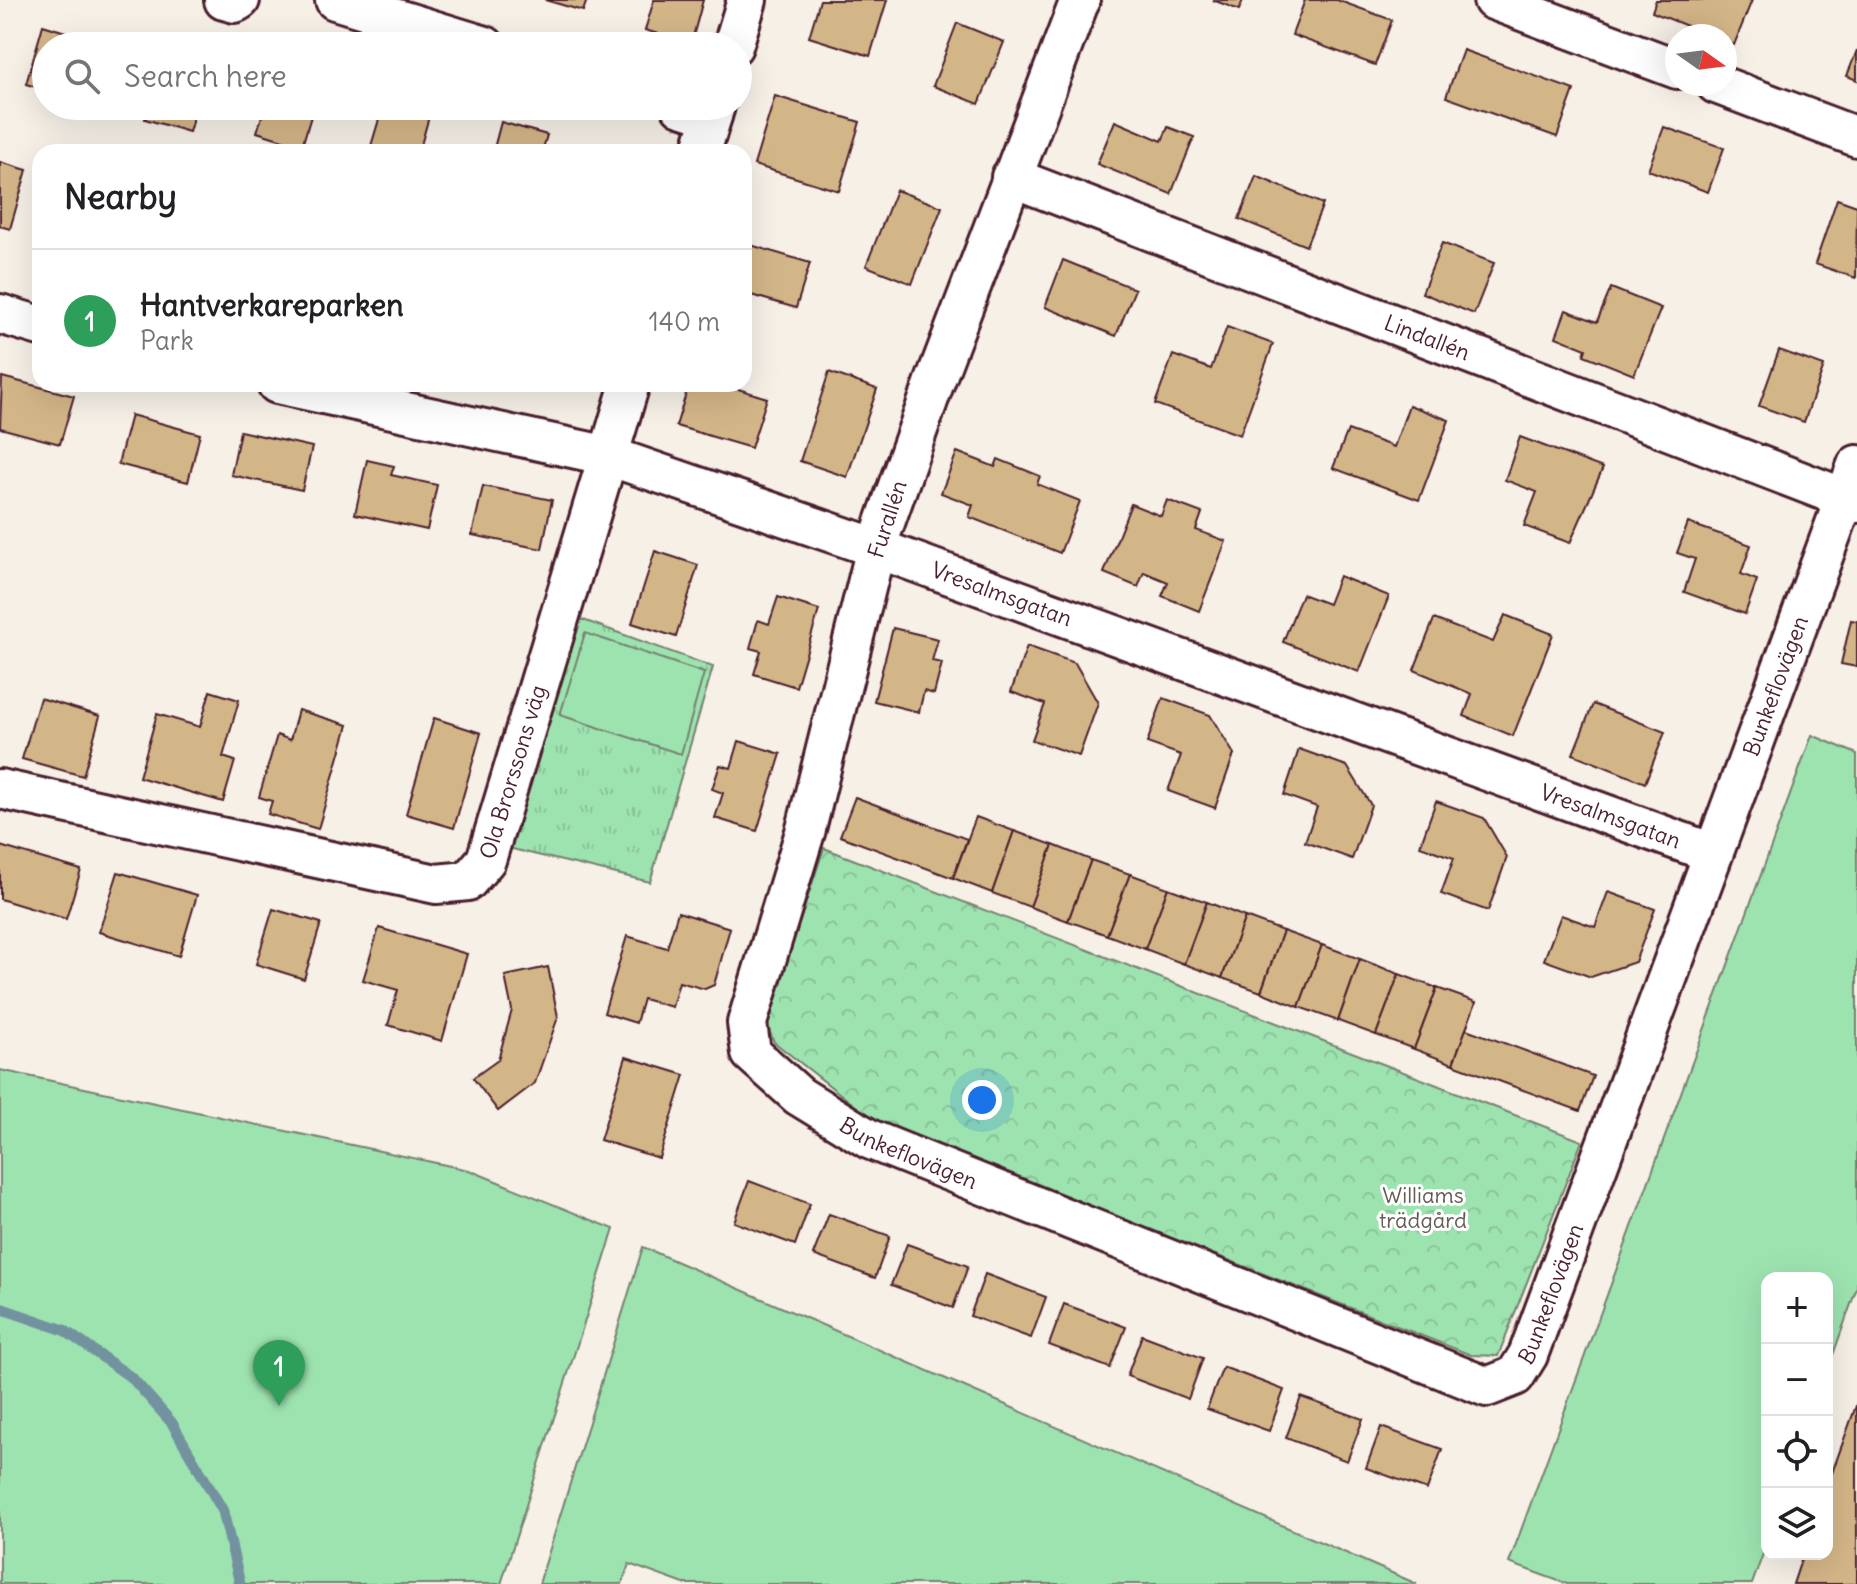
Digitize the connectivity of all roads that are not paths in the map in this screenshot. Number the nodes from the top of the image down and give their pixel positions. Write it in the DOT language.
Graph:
graph roads {
  1 [pos="224,0"];
  2 [pos="240,0"];
  3 [pos="335,0"];
  4 [pos="747,0"];
  5 [pos="1080,0"];
  6 [pos="1493,0"];
  7 [pos="439,32"];
  8 [pos="737,32"];
  9 [pos="1665,64"];
  10 [pos="1737,92"];
  11 [pos="702,120"];
  12 [pos="1857,137"];
  13 [pos="701,144"];
  14 [pos="1011,177"];
  15 [pos="0,314"];
  16 [pos="32,324"];
  17 [pos="314,392"];
  18 [pos="628,392"];
  19 [pos="609,456"];
  20 [pos="1853,488"];
  21 [pos="876,548"];
  22 [pos="0,789"];
  23 [pos="1712,853"];
  24 [pos="751,1053"];
  1 -- 2 [label="street"];
  3 -- 7 [label="street"];
  4 -- 8 [label="street"];
  5 -- 14 [label="street, Furallén"];
  6 -- 9 [label="street"];
  10 -- 12 [label="street"];
  11 -- 13 [label="street"];
  14 -- 20 [label="street, Lindallén"];
  14 -- 21 [label="street, Furallén"];
  15 -- 16 [label="street"];
  17 -- 19 [label="street, Vresalmsgatan"];
  18 -- 19 [label="street, Ola Brorssons väg"];
  19 -- 21 [label="street, Vresalmsgatan"];
  19 -- 22 [label="street, Ola Brorssons väg"];
  20 -- 23 [label="street, Bunkeflovägen"];
  21 -- 23 [label="street, Vresalmsgatan"];
  21 -- 24 [label="street, Furallén"];
  23 -- 24 [label="street, Bunkeflovägen"];
}
